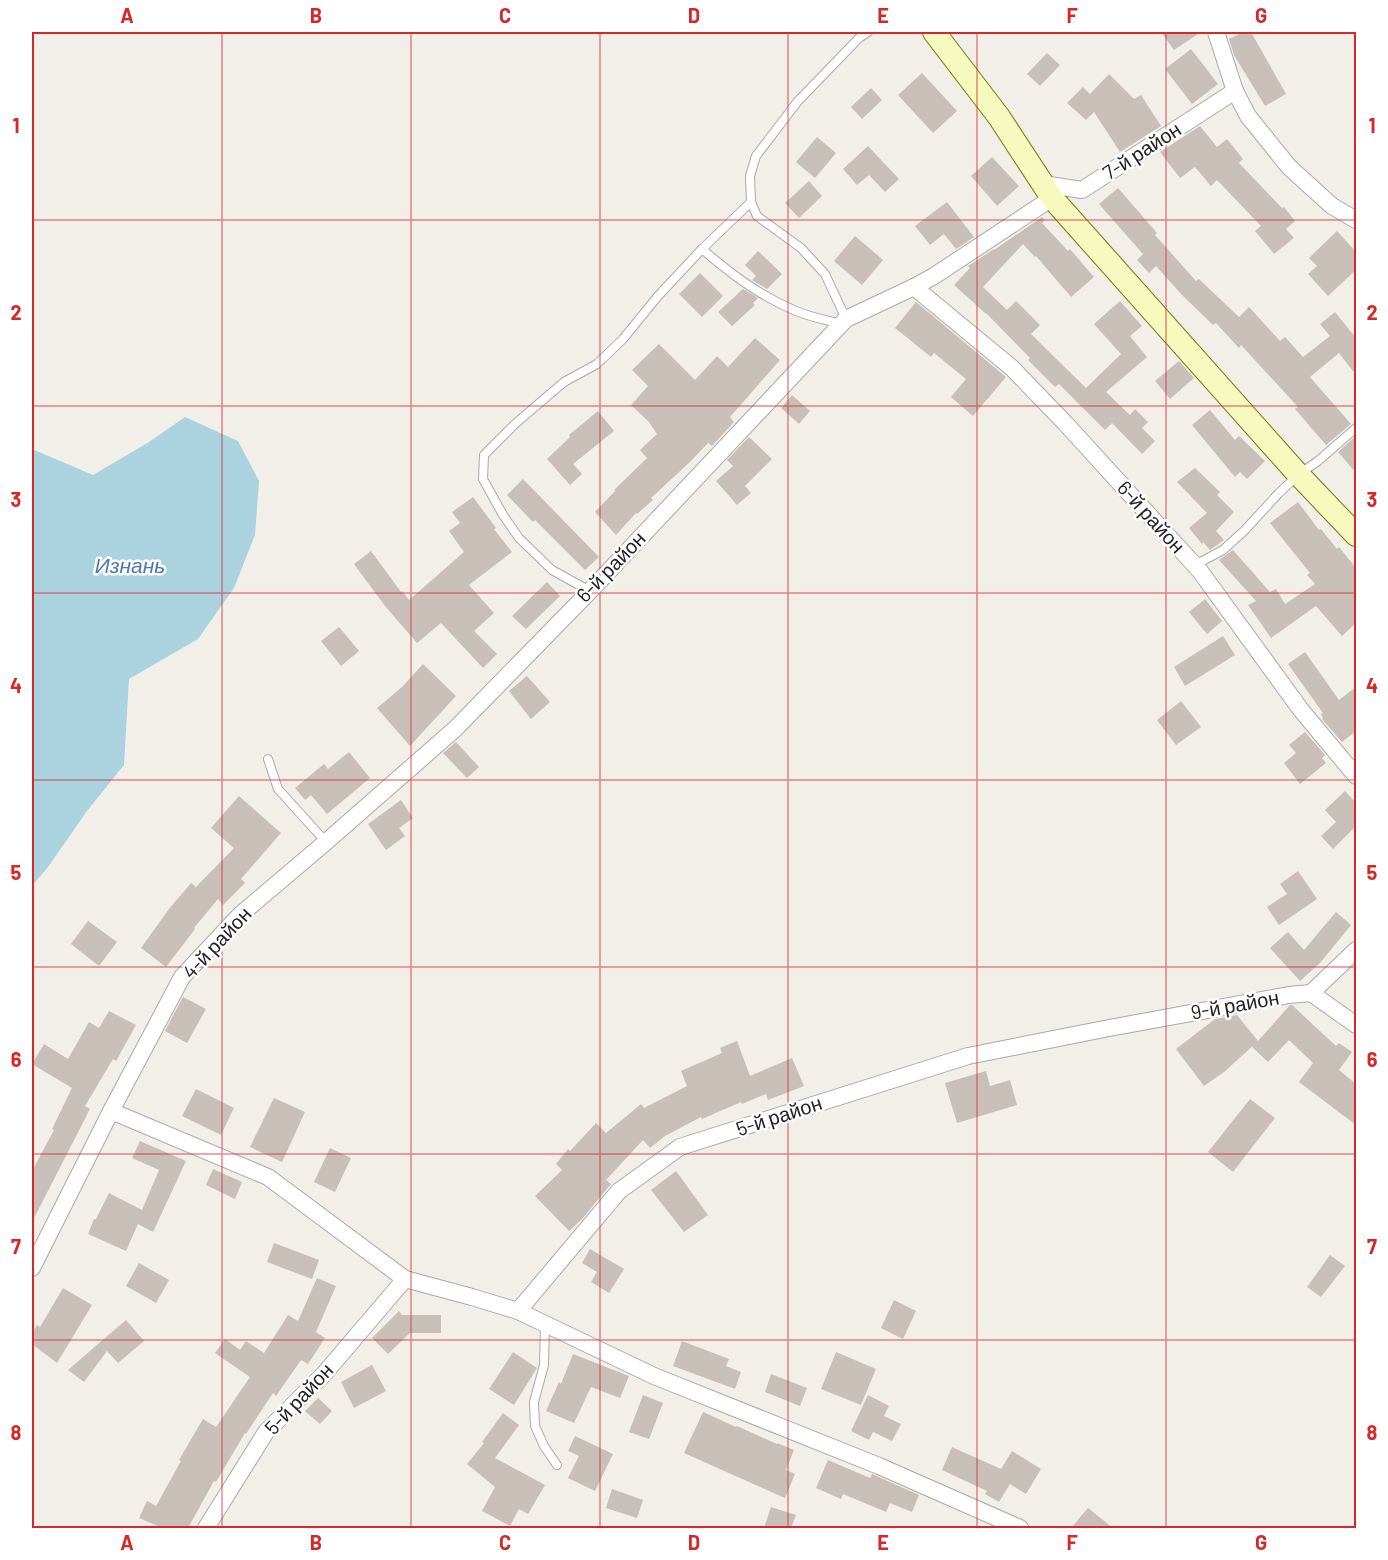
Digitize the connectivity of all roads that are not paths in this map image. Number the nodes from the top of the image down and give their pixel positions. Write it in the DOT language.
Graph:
graph roads {
  1 [pos="868,32"];
  2 [pos="934,32"];
  3 [pos="1216,32"];
  4 [pos="1235,90"];
  5 [pos="1048,191"];
  6 [pos="751,202"];
  7 [pos="1356,220"];
  8 [pos="702,249"];
  9 [pos="915,287"];
  10 [pos="843,321"];
  11 [pos="1356,428"];
  12 [pos="1299,474"];
  13 [pos="1356,535"];
  14 [pos="1195,565"];
  15 [pos="590,591"];
  16 [pos="268,759"];
  17 [pos="1356,776"];
  18 [pos="326,842"];
  19 [pos="310,856"];
  20 [pos="1356,950"];
  21 [pos="1311,993"];
  22 [pos="1356,1025"];
  23 [pos="1104,1029"];
  24 [pos="111,1111"];
  25 [pos="32,1268"];
  26 [pos="405,1279"];
  27 [pos="518,1311"];
  28 [pos="544,1324"];
  29 [pos="557,1465"];
  30 [pos="206,1528"];
  31 [pos="1020,1528"];
  1 -- 6 [label="lane"];
  2 -- 5 [label="street"];
  3 -- 4 [label="street"];
  4 -- 5 [label="street, 7-й район"];
  4 -- 7 [label="street"];
  5 -- 9 [label="street, 6-й район"];
  5 -- 12 [label="street"];
  6 -- 8 [label="lane"];
  6 -- 10 [label="lane"];
  8 -- 10 [label="lane"];
  8 -- 15 [label="lane"];
  9 -- 10 [label="street, 6-й район"];
  9 -- 14 [label="street, 6-й район"];
  10 -- 15 [label="street, 6-й район"];
  11 -- 12 [label="lane"];
  12 -- 13 [label="street"];
  12 -- 14 [label="lane"];
  14 -- 17 [label="street, 6-й район"];
  15 -- 18 [label="street, 6-й район"];
  16 -- 18 [label="lane"];
  18 -- 19 [label="street, 6-й район"];
  19 -- 24 [label="street, 4-й район"];
  20 -- 21 [label="street"];
  21 -- 22 [label="street"];
  21 -- 23 [label="street, 9-й район"];
  23 -- 27 [label="street, 5-й район"];
  24 -- 25 [label="street, 4-й район"];
  24 -- 26 [label="street"];
  26 -- 27 [label="street"];
  26 -- 30 [label="street, 5-й район"];
  27 -- 28 [label="street"];
  28 -- 29 [label="lane"];
  28 -- 31 [label="street"];
}
